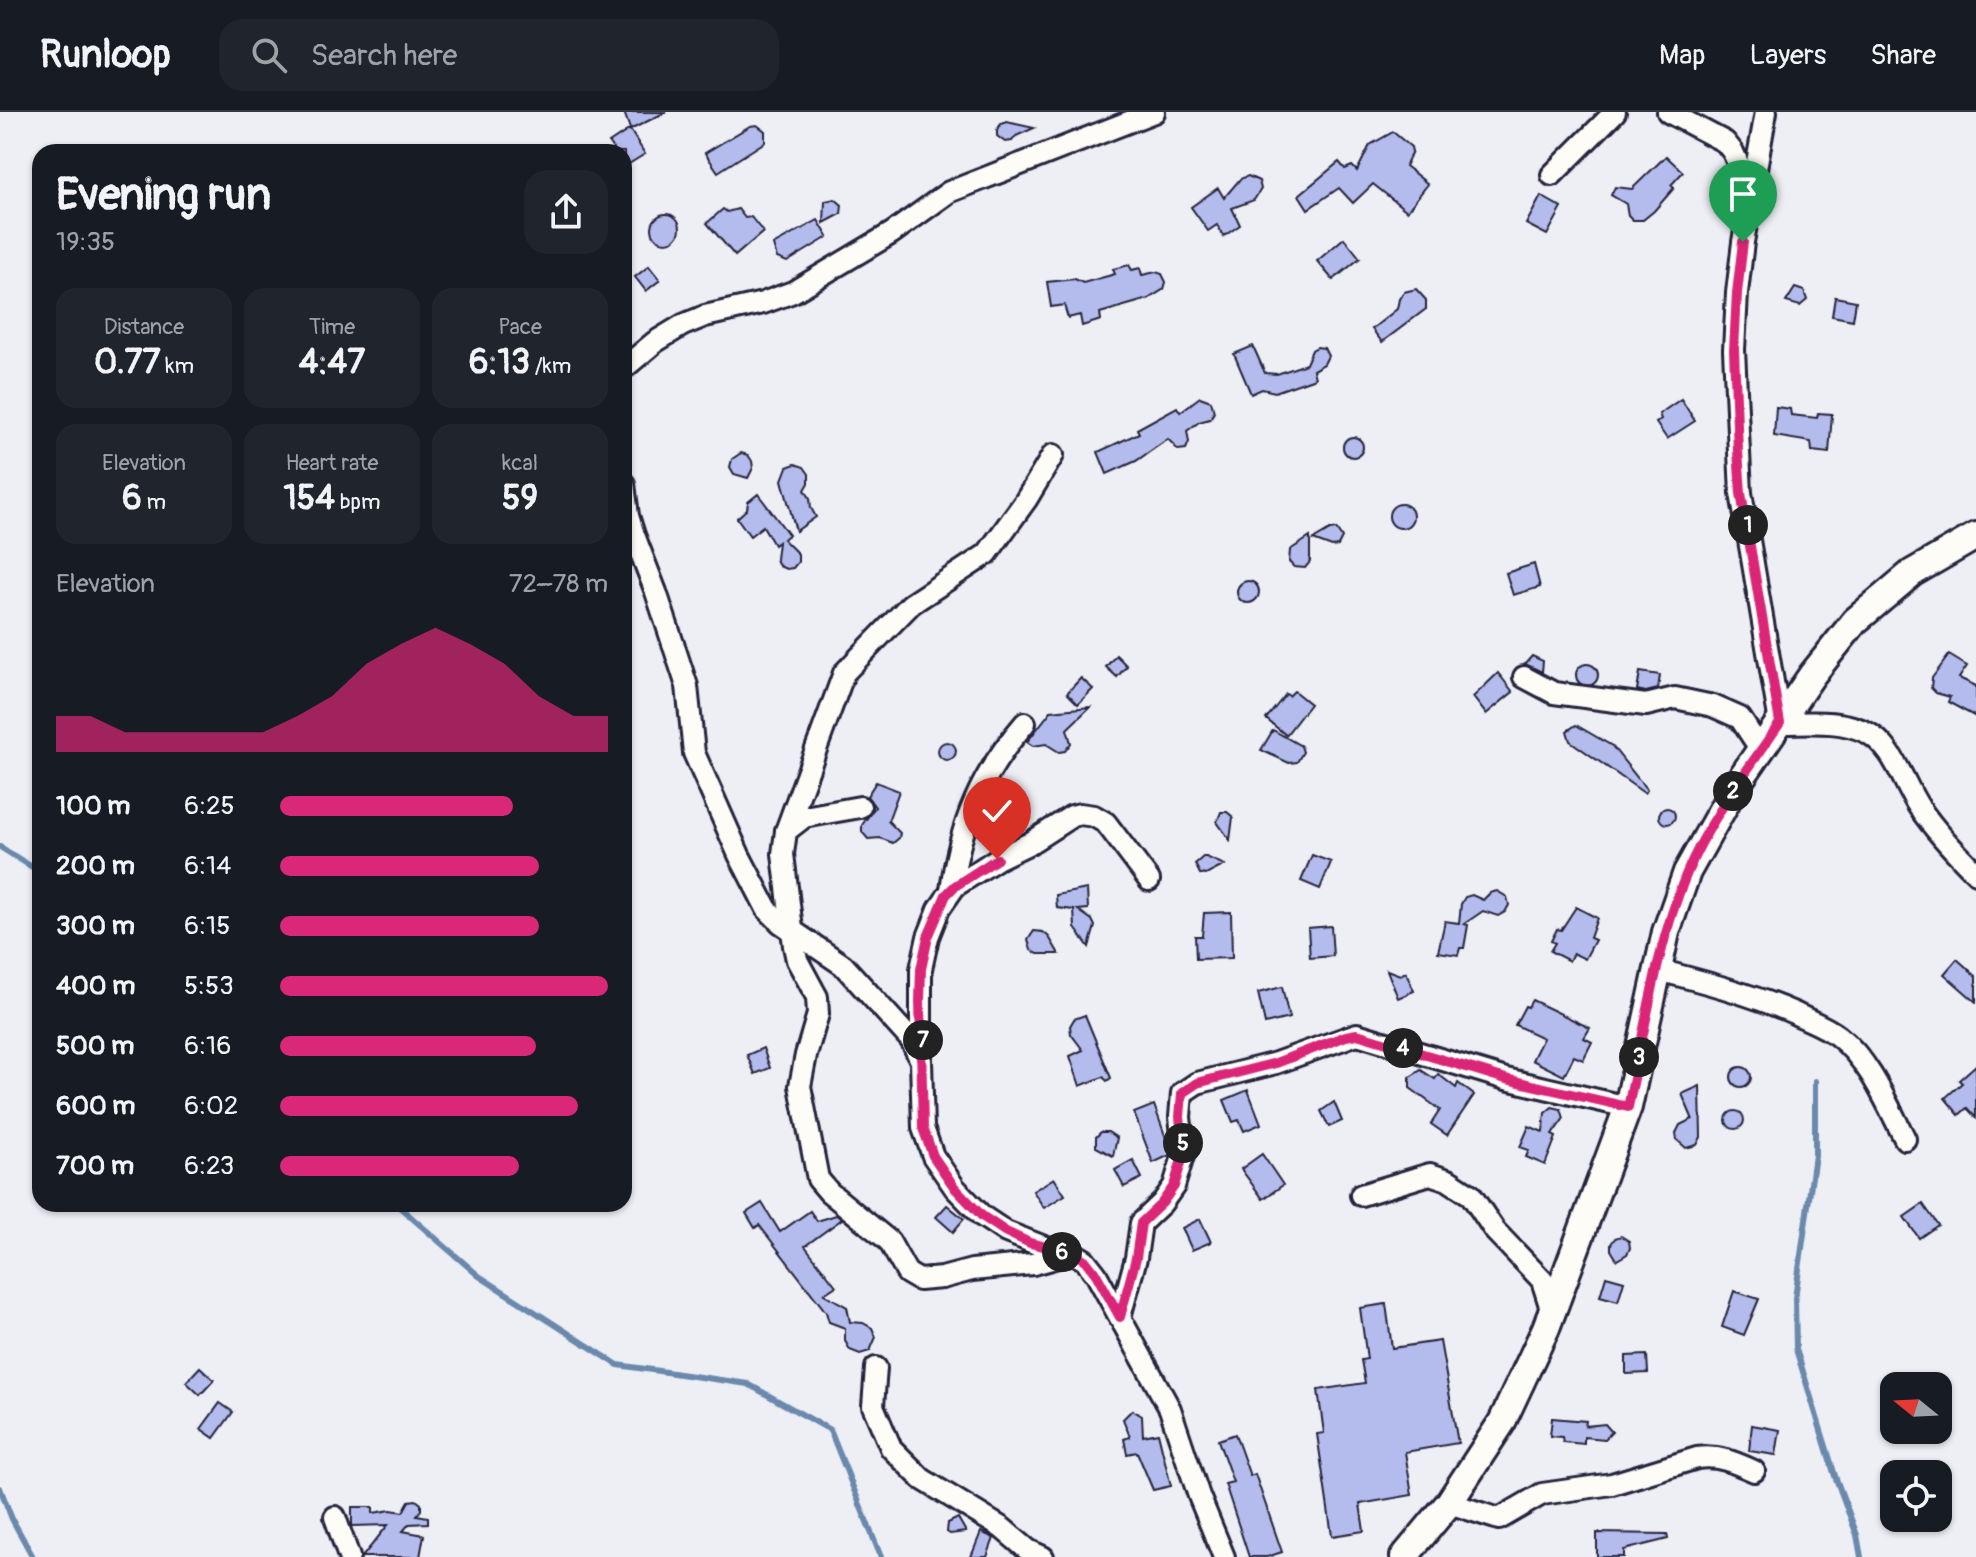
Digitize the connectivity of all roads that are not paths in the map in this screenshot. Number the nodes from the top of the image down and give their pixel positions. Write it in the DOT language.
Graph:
graph roads {
  1 [pos="1154,112"];
  2 [pos="1615,112"];
  3 [pos="1668,112"];
  4 [pos="1766,112"];
  5 [pos="1552,175"];
  6 [pos="1751,193"];
  7 [pos="632,361"];
  8 [pos="1053,455"];
  9 [pos="632,529"];
  10 [pos="1976,536"];
  11 [pos="1524,677"];
  12 [pos="1025,723"];
  13 [pos="1780,723"];
  14 [pos="1761,750"];
  15 [pos="860,807"];
  16 [pos="786,831"];
  17 [pos="1976,873"];
  18 [pos="1149,880"];
  19 [pos="951,890"];
  20 [pos="793,931"];
  21 [pos="1658,970"];
  22 [pos="921,1061"];
  23 [pos="1628,1107"];
  24 [pos="1905,1139"];
  25 [pos="1361,1195"];
  26 [pos="1073,1253"];
  27 [pos="1552,1312"];
  28 [pos="1120,1317"];
  29 [pos="876,1368"];
  30 [pos="1754,1471"];
  31 [pos="1449,1503"];
  32 [pos="335,1517"];
  33 [pos="349,1557"];
  34 [pos="1043,1557"];
  35 [pos="1224,1557"];
  36 [pos="1404,1557"];
  1 -- 7 [label="street"];
  2 -- 5 [label="street"];
  3 -- 6 [label="street"];
  4 -- 6 [label="street"];
  6 -- 13 [label="street"];
  8 -- 16 [label="street"];
  9 -- 20 [label="street"];
  10 -- 13 [label="street"];
  11 -- 14 [label="street"];
  12 -- 19 [label="street"];
  13 -- 14 [label="street"];
  13 -- 17 [label="street"];
  14 -- 21 [label="street"];
  15 -- 16 [label="street"];
  16 -- 20 [label="street"];
  18 -- 19 [label="street"];
  19 -- 22 [label="street"];
  20 -- 22 [label="street"];
  20 -- 26 [label="street"];
  21 -- 23 [label="street"];
  21 -- 24 [label="street"];
  22 -- 26 [label="street"];
  23 -- 27 [label="street"];
  23 -- 28 [label="street"];
  25 -- 27 [label="street"];
  26 -- 28 [label="street"];
  27 -- 31 [label="street"];
  28 -- 35 [label="street"];
  29 -- 34 [label="street"];
  30 -- 31 [label="street"];
  31 -- 36 [label="street"];
  32 -- 33 [label="street"];
}
